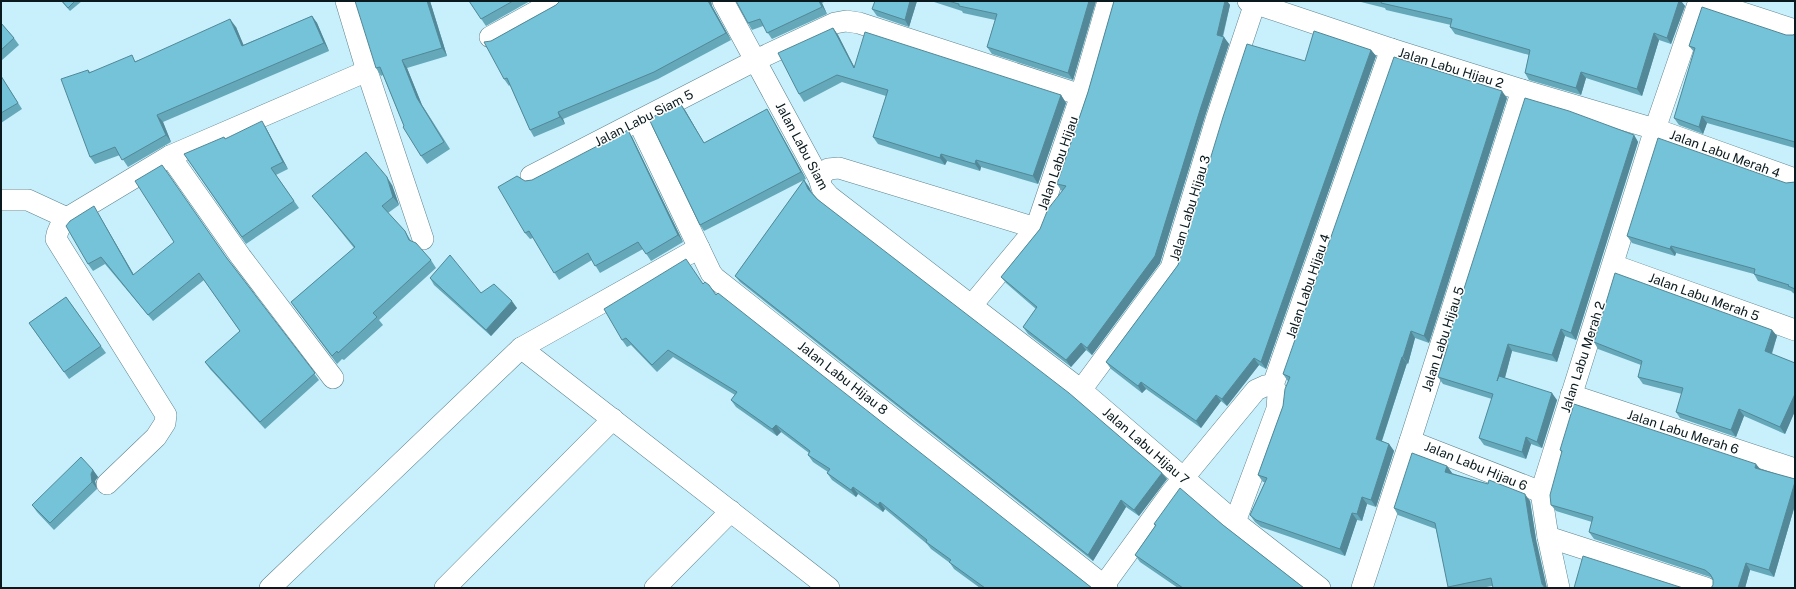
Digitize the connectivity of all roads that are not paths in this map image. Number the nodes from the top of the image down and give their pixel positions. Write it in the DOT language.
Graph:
graph roads {
  1 [pos="346,1"];
  2 [pos="556,1"];
  3 [pos="723,1"];
  4 [pos="1108,1"];
  5 [pos="1699,1"];
  6 [pos="1706,1"];
  7 [pos="1251,2"];
  8 [pos="1795,30"];
  9 [pos="490,37"];
  10 [pos="1391,49"];
  11 [pos="756,60"];
  12 [pos="367,71"];
  13 [pos="1522,90"];
  14 [pos="1081,95"];
  15 [pos="638,121"];
  16 [pos="1655,129"];
  17 [pos="170,156"];
  18 [pos="531,176"];
  19 [pos="819,178"];
  20 [pos="1795,179"];
  21 [pos="1,200"];
  22 [pos="67,218"];
  23 [pos="1036,228"];
  24 [pos="423,239"];
  25 [pos="699,248"];
  26 [pos="1613,265"];
  27 [pos="972,305"];
  28 [pos="1795,330"];
  29 [pos="521,348"];
  30 [pos="333,378"];
  31 [pos="1273,385"];
  32 [pos="1081,390"];
  33 [pos="1571,395"];
  34 [pos="613,419"];
  35 [pos="1410,441"];
  36 [pos="1795,469"];
  37 [pos="1185,479"];
  38 [pos="107,484"];
  39 [pos="1541,492"];
  40 [pos="731,511"];
  41 [pos="1234,522"];
  42 [pos="1548,537"];
  43 [pos="1106,586"];
  44 [pos="270,588"];
  45 [pos="445,588"];
  46 [pos="655,588"];
  47 [pos="829,588"];
  48 [pos="1320,588"];
  49 [pos="1362,588"];
  50 [pos="1559,588"];
  51 [pos="1706,588"];
  1 -- 12 [label="street"];
  2 -- 9 [label="street"];
  3 -- 11 [label="street, Jalan Labu Siam"];
  4 -- 14 [label="street, Jalan Labu Hijau"];
  5 -- 16 [label="street, Jalan Labu Merah 2"];
  6 -- 8 [label="street"];
  7 -- 10 [label="street, Jalan Labu Hijau 2"];
  7 -- 32 [label="street, Jalan Labu Hijau 3"];
  10 -- 13 [label="street, Jalan Labu Hijau 2"];
  10 -- 31 [label="street, Jalan Labu Hijau 4"];
  11 -- 14 [label="street, Jalan Labu Siam 5"];
  11 -- 15 [label="street, Jalan Labu Siam 5"];
  11 -- 19 [label="street, Jalan Labu Siam"];
  12 -- 17 [label="street"];
  12 -- 24 [label="street"];
  13 -- 16 [label="street, Jalan Labu Hijau 2"];
  13 -- 35 [label="street, Jalan Labu Hijau 5"];
  14 -- 23 [label="street, Jalan Labu Hijau"];
  15 -- 18 [label="street, Jalan Labu Siam 5"];
  15 -- 25 [label="street, Jalan Labu Hijau 8"];
  16 -- 20 [label="street, Jalan Labu Merah 4"];
  16 -- 26 [label="street, Jalan Labu Merah 2"];
  17 -- 22 [label="street"];
  17 -- 30 [label="street"];
  19 -- 23 [label="street"];
  19 -- 27 [label="street, Jalan Labu Siam"];
  21 -- 22 [label="street"];
  22 -- 38 [label="street"];
  23 -- 27 [label="street, Jalan Labu Hijau"];
  25 -- 29 [label="street"];
  25 -- 43 [label="street, Jalan Labu Hijau 8"];
  26 -- 28 [label="street, Jalan Labu Merah 5"];
  26 -- 33 [label="street, Jalan Labu Merah 2"];
  27 -- 32 [label="street, Jalan Labu Hijau 7"];
  29 -- 34 [label="street"];
  29 -- 44 [label="street"];
  31 -- 37 [label="street"];
  31 -- 41 [label="street"];
  32 -- 37 [label="street, Jalan Labu Hijau 7"];
  33 -- 36 [label="street, Jalan Labu Merah 6"];
  33 -- 39 [label="street, Jalan Labu Merah 2"];
  34 -- 40 [label="street"];
  34 -- 45 [label="street"];
  35 -- 39 [label="street, Jalan Labu Hijau 6"];
  35 -- 49 [label="street, Jalan Labu Hijau 5"];
  37 -- 41 [label="street, Jalan Labu Hijau 7"];
  37 -- 43 [label="street"];
  39 -- 42 [label="street, Jalan Labu Merah 2"];
  40 -- 46 [label="street"];
  40 -- 47 [label="street"];
  41 -- 48 [label="street, Jalan Labu Hijau 7"];
  42 -- 50 [label="street, Jalan Labu Merah 2"];
  42 -- 51 [label="street"];
}
